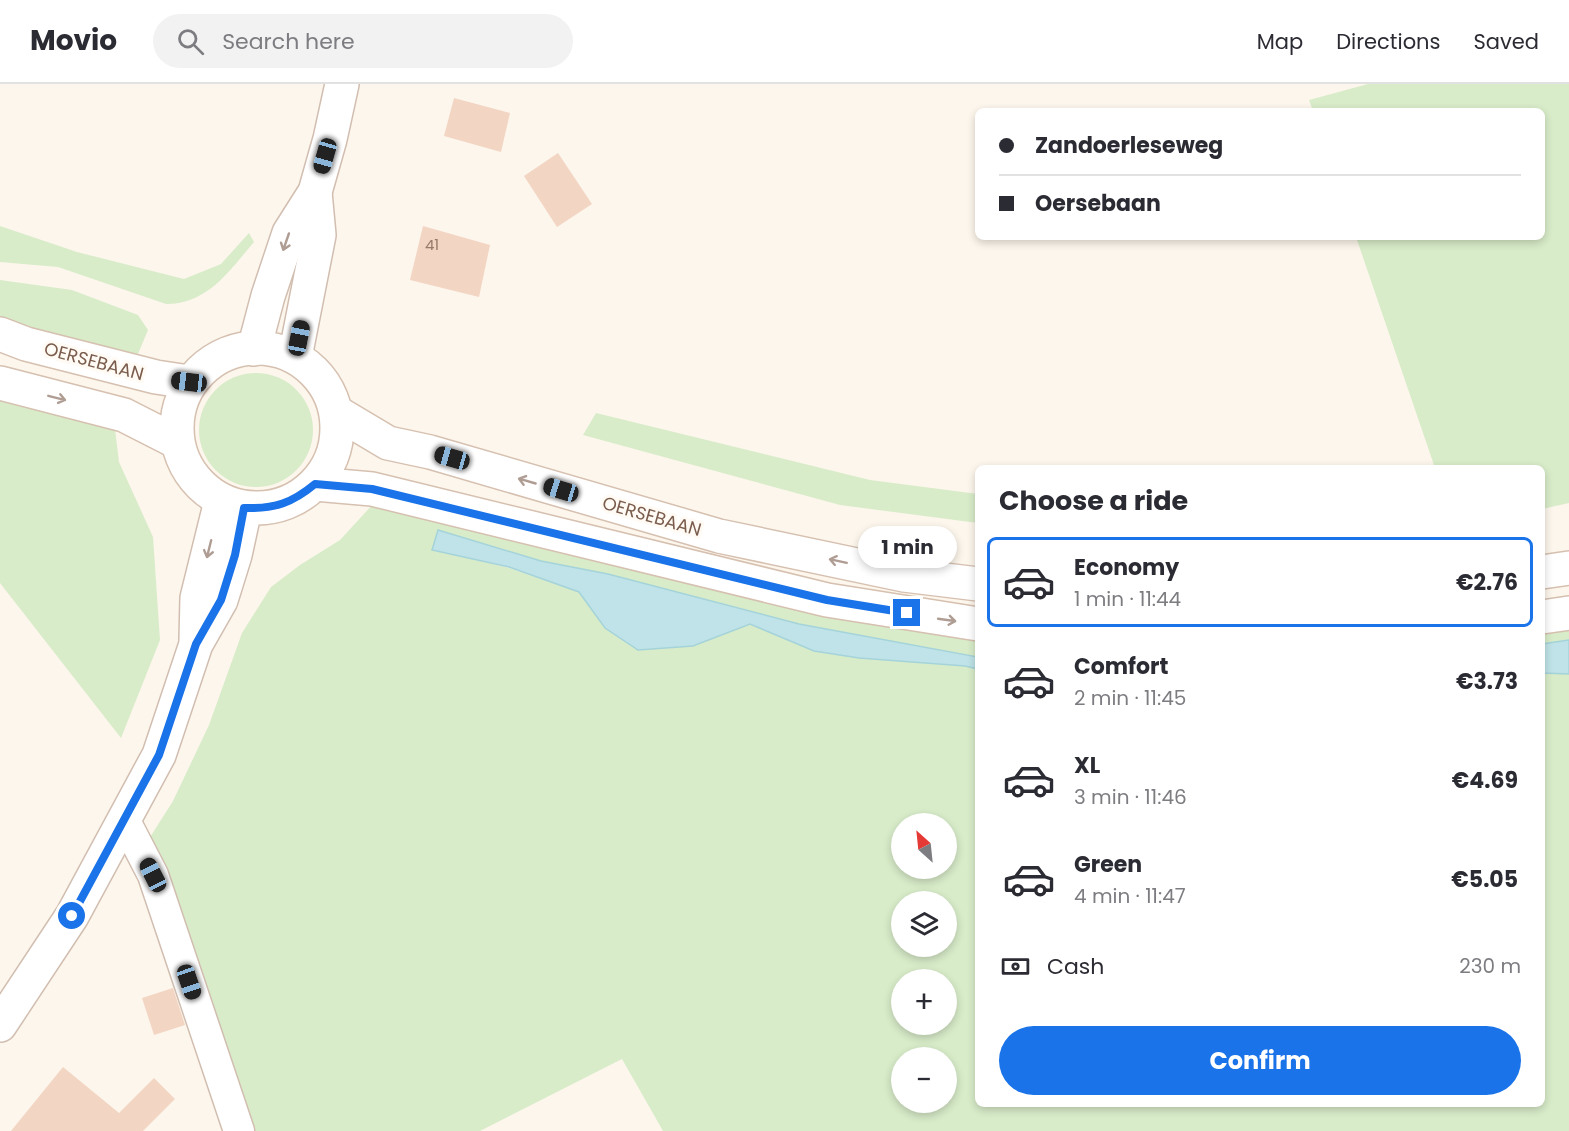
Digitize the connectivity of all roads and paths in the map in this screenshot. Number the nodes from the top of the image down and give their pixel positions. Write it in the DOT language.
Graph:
graph roads {
  1 [pos="342,84"];
  2 [pos="315,192"];
  3 [pos="0,334"];
  4 [pos="254,348"];
  5 [pos="295,357"];
  6 [pos="189,382"];
  7 [pos="0,383"];
  8 [pos="336,412"];
  9 [pos="177,442"];
  10 [pos="315,484"];
  11 [pos="233,505"];
  12 [pos="1569,568"];
  13 [pos="1545,572"];
  14 [pos="975,584"];
  15 [pos="1569,613"];
  16 [pos="1545,617"];
  17 [pos="975,624"];
  18 [pos="125,821"];
  19 [pos="0,1025"];
  20 [pos="239,1131"];
  1 -- 2 [label="main road"];
  2 -- 4 [label="main road, one-way"];
  2 -- 5 [label="main road"];
  3 -- 6 [label="main road, OERSEBAAN"];
  4 -- 5 [label="main road"];
  4 -- 6 [label="main road"];
  5 -- 8 [label="main road"];
  6 -- 9 [label="main road"];
  7 -- 9 [label="main road, one-way"];
  8 -- 10 [label="main road"];
  14 -- 8 [label="main road, OERSEBAAN, one-way"];
  9 -- 11 [label="main road"];
  10 -- 11 [label="main road"];
  10 -- 17 [label="main road, one-way"];
  11 -- 18 [label="main road"];
  12 -- 13 [label="main road"];
  15 -- 16 [label="main road"];
  18 -- 19 [label="main road"];
  18 -- 20 [label="street"];
}
